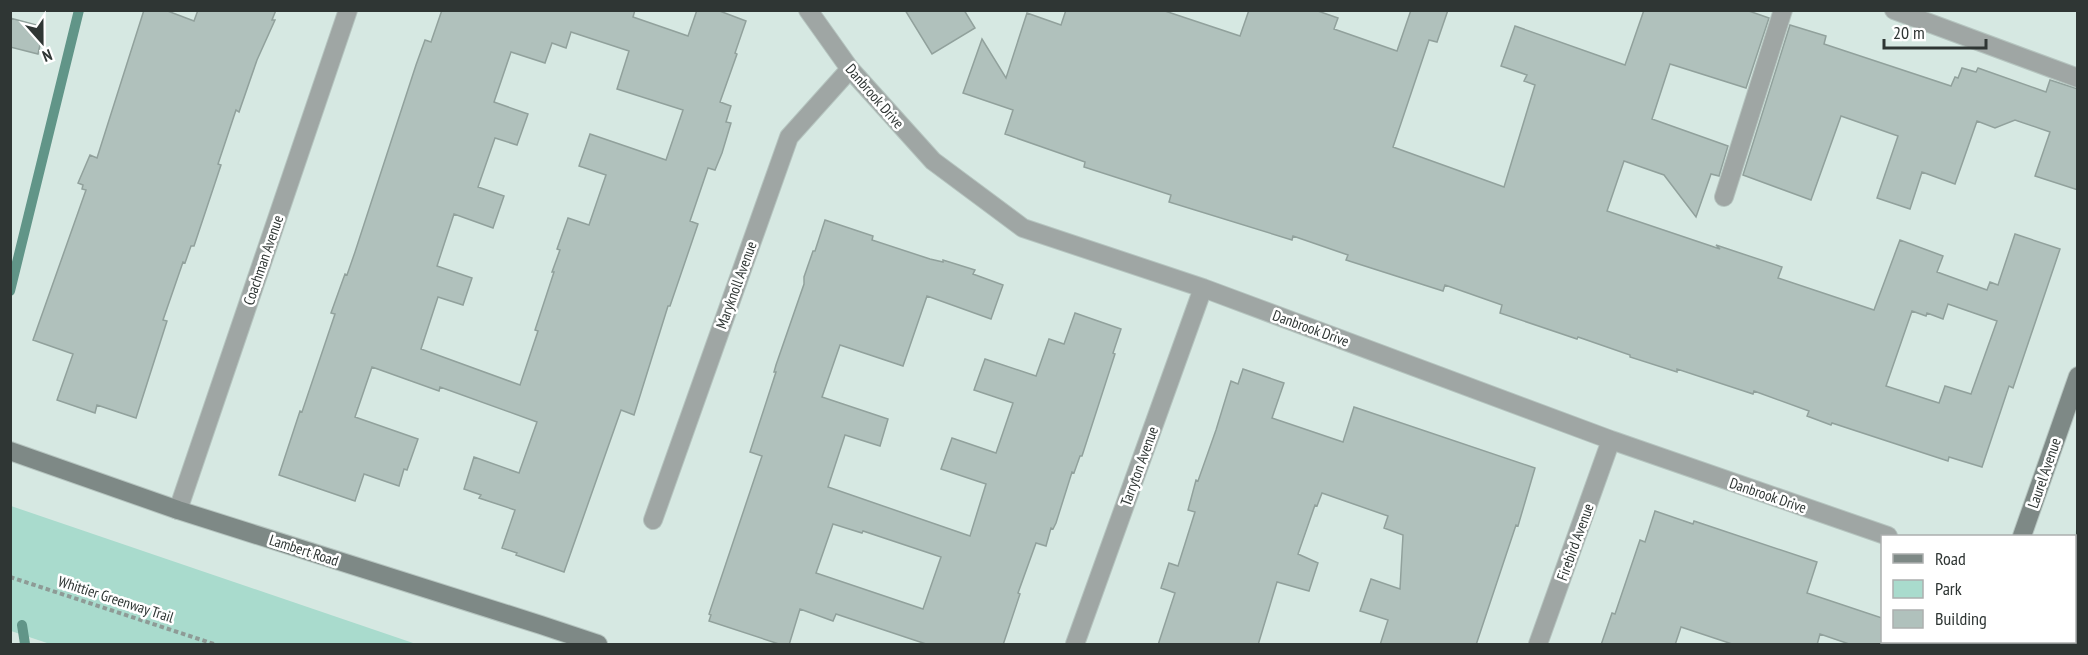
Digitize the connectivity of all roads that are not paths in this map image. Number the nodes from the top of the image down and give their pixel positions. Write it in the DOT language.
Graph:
graph roads {
  1 [pos="348,10"];
  2 [pos="808,10"];
  3 [pos="1783,10"];
  4 [pos="1894,10"];
  5 [pos="850,69"];
  6 [pos="2078,78"];
  7 [pos="1724,197"];
  8 [pos="1203,288"];
  9 [pos="2078,376"];
  10 [pos="1611,440"];
  11 [pos="10,451"];
  12 [pos="178,510"];
  13 [pos="653,520"];
  14 [pos="1882,535"];
  15 [pos="2023,535"];
  16 [pos="598,645"];
  17 [pos="1075,645"];
  18 [pos="1538,645"];
  1 -- 12 [label="street, Coachman Avenue"];
  2 -- 5 [label="street, Danbrook Drive"];
  3 -- 7 [label="street"];
  4 -- 6 [label="street"];
  5 -- 8 [label="street, Danbrook Drive"];
  5 -- 13 [label="street, Maryknoll Avenue"];
  8 -- 10 [label="street, Danbrook Drive"];
  8 -- 17 [label="street, Tarryton Avenue"];
  9 -- 15 [label="main road, Laurel Avenue"];
  10 -- 14 [label="street, Danbrook Drive"];
  10 -- 18 [label="street, Firebird Avenue"];
  11 -- 12 [label="main road, Lambert Road"];
  12 -- 16 [label="main road, Lambert Road"];
}
